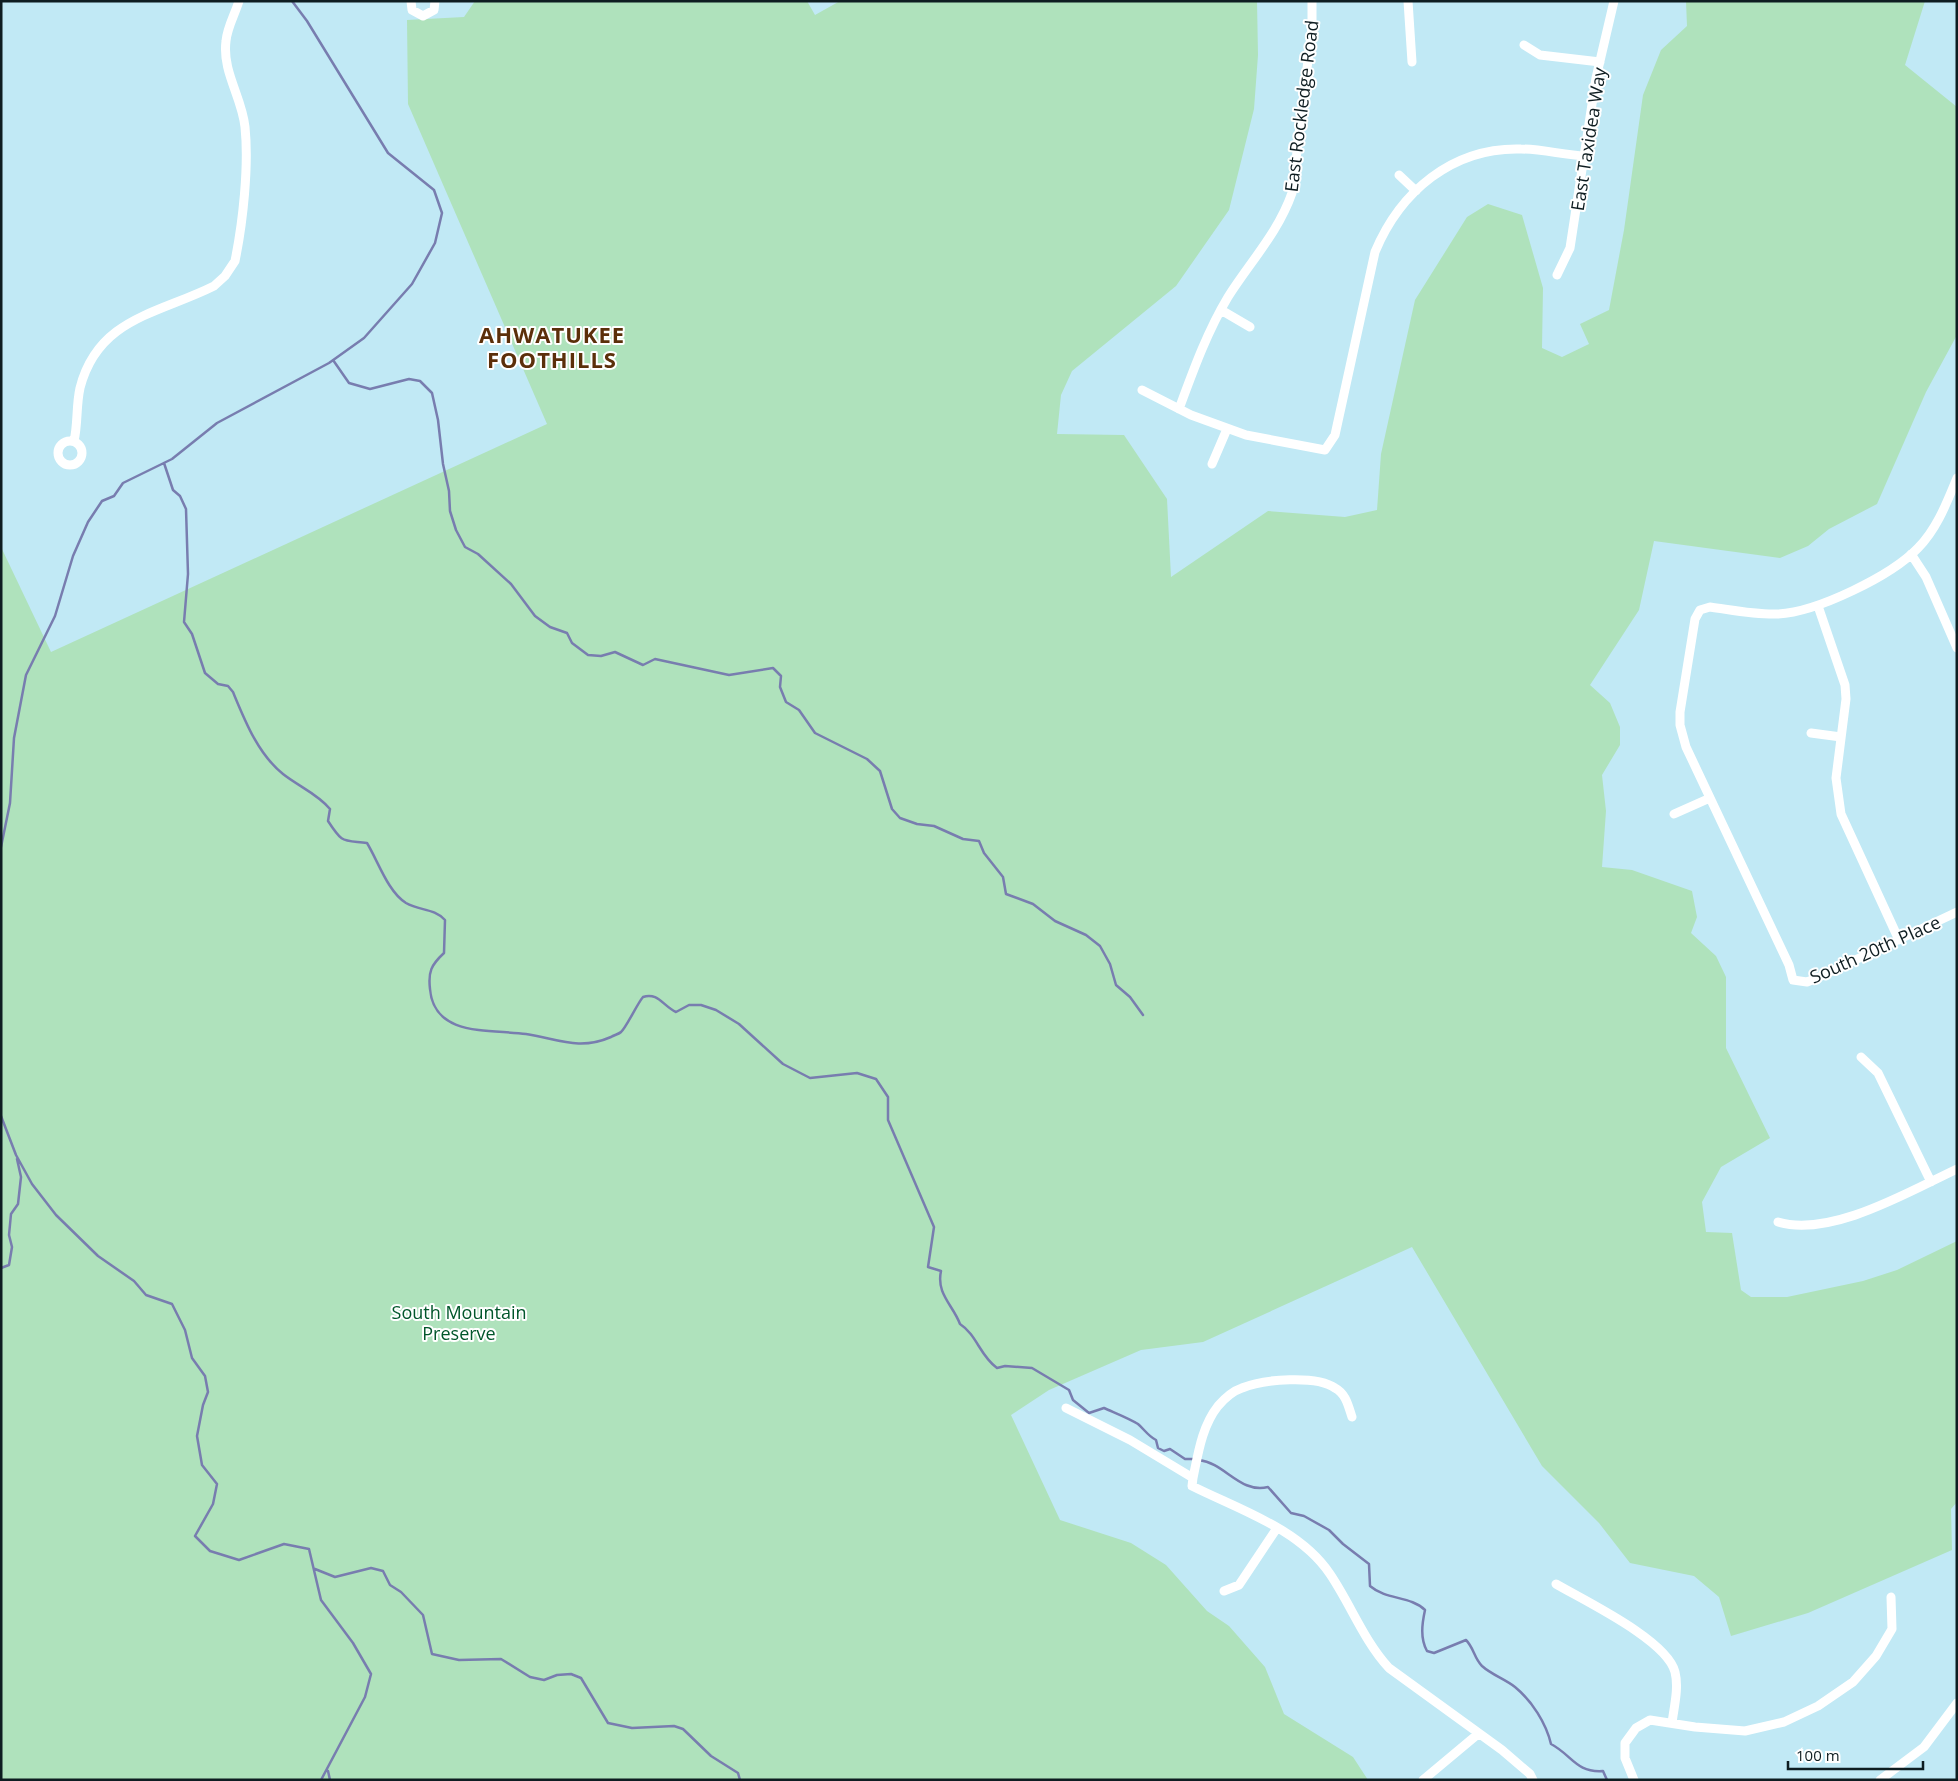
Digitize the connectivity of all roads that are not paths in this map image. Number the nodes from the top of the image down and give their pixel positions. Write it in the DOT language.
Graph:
graph roads {
  1 [pos="239,1"];
  2 [pos="411,1"];
  3 [pos="435,1"];
  4 [pos="1312,1"];
  5 [pos="1408,1"];
  6 [pos="1614,1"];
  7 [pos="1524,44"];
  8 [pos="1412,62"];
  9 [pos="1600,62"];
  10 [pos="1585,156"];
  11 [pos="1399,175"];
  12 [pos="1416,190"];
  13 [pos="1557,275"];
  14 [pos="1221,310"];
  15 [pos="1250,326"];
  16 [pos="1142,390"];
  17 [pos="1179,409"];
  18 [pos="1228,429"];
  19 [pos="74,441"];
  20 [pos="1212,464"];
  21 [pos="1957,478"];
  22 [pos="1911,554"];
  23 [pos="1818,606"];
  24 [pos="1957,648"];
  25 [pos="1811,733"];
  26 [pos="1841,737"];
  27 [pos="1710,798"];
  28 [pos="1674,814"];
  29 [pos="1957,912"];
  30 [pos="1899,940"];
  31 [pos="1861,1057"];
  32 [pos="1957,1169"];
  33 [pos="1930,1182"];
  34 [pos="1778,1222"];
  35 [pos="1066,1408"];
  36 [pos="1352,1416"];
  37 [pos="1193,1478"];
  38 [pos="1277,1528"];
  39 [pos="1556,1584"];
  40 [pos="1224,1591"];
  41 [pos="1891,1597"];
  42 [pos="1957,1703"];
  43 [pos="1672,1722"];
  44 [pos="1478,1734"];
  45 [pos="1423,1780"];
  46 [pos="1534,1780"];
  47 [pos="1634,1780"];
  48 [pos="1880,1780"];
  1 -- 19 [label="street"];
  2 -- 3 [label="street"];
  4 -- 14 [label="street, East Rockledge Road"];
  5 -- 8 [label="street"];
  6 -- 9 [label="street, East Taxidea Way"];
  7 -- 9 [label="street"];
  9 -- 10 [label="street, East Taxidea Way"];
  10 -- 12 [label="street"];
  10 -- 13 [label="street, East Taxidea Way"];
  11 -- 12 [label="street"];
  12 -- 18 [label="street"];
  14 -- 15 [label="street"];
  14 -- 17 [label="street, East Rockledge Road"];
  16 -- 17 [label="street"];
  17 -- 18 [label="street"];
  18 -- 20 [label="street"];
  21 -- 22 [label="street"];
  22 -- 23 [label="street"];
  22 -- 24 [label="street"];
  23 -- 26 [label="street"];
  23 -- 27 [label="street"];
  25 -- 26 [label="street"];
  26 -- 30 [label="street"];
  27 -- 28 [label="street"];
  27 -- 30 [label="street, South 20th Place"];
  29 -- 30 [label="street, South 20th Place"];
  31 -- 33 [label="street"];
  32 -- 33 [label="street"];
  33 -- 34 [label="street"];
  35 -- 37 [label="street"];
  36 -- 37 [label="street"];
  37 -- 38 [label="street"];
  38 -- 40 [label="street"];
  38 -- 44 [label="street"];
  39 -- 43 [label="street"];
  41 -- 43 [label="street"];
  42 -- 48 [label="street"];
  43 -- 47 [label="street"];
  44 -- 45 [label="street"];
  44 -- 46 [label="street"];
}
